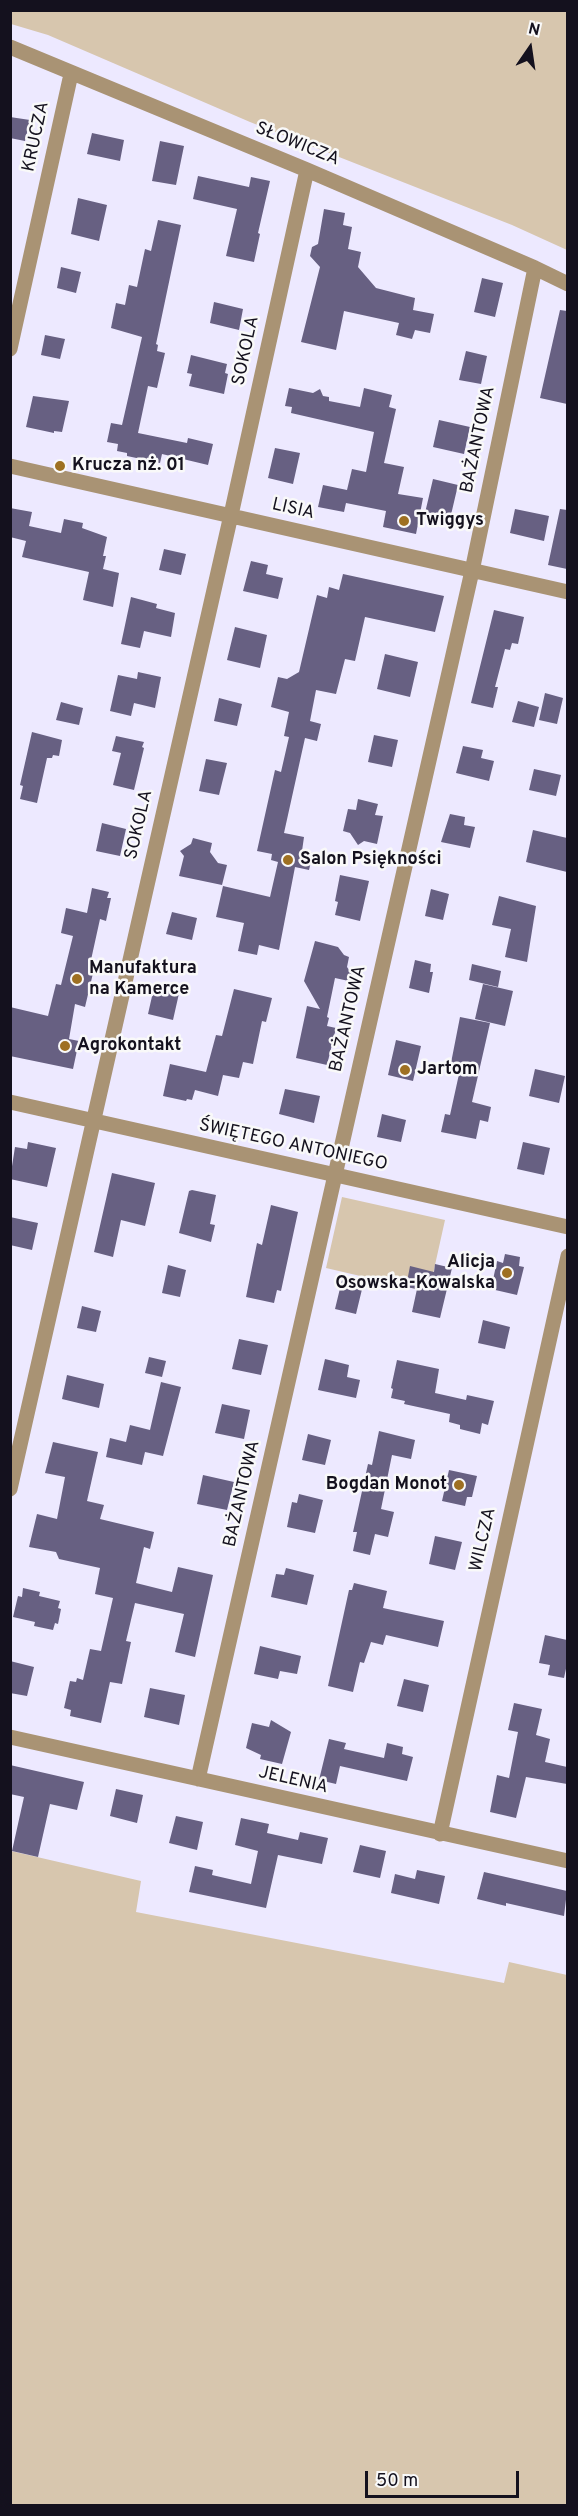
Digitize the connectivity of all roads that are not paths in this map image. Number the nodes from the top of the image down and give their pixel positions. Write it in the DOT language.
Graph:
graph roads {
  1 [pos="10,47"];
  2 [pos="71,74"];
  3 [pos="307,170"];
  4 [pos="535,268"];
  5 [pos="567,284"];
  6 [pos="10,349"];
  7 [pos="10,466"];
  8 [pos="231,515"];
  9 [pos="472,571"];
  10 [pos="567,592"];
  11 [pos="10,1102"];
  12 [pos="92,1121"];
  13 [pos="334,1174"];
  14 [pos="567,1227"];
  15 [pos="567,1256"];
  16 [pos="10,1489"];
  17 [pos="10,1737"];
  18 [pos="198,1779"];
  19 [pos="440,1834"];
  20 [pos="567,1861"];
  1 -- 2 [label="street, SŁOWICZA"];
  2 -- 3 [label="street, SŁOWICZA"];
  2 -- 6 [label="street, KRUCZA"];
  3 -- 4 [label="street, SŁOWICZA"];
  3 -- 8 [label="street, SOKOLA"];
  4 -- 5 [label="street, SŁOWICZA"];
  4 -- 9 [label="street, BAŻANTOWA"];
  7 -- 8 [label="street, LISIA"];
  8 -- 9 [label="street, LISIA"];
  8 -- 12 [label="street, SOKOLA"];
  9 -- 10 [label="street, LISIA"];
  9 -- 13 [label="street, BAŻANTOWA"];
  11 -- 12 [label="street, ŚWIĘTEGO ANTONIEGO"];
  12 -- 13 [label="street, ŚWIĘTEGO ANTONIEGO"];
  12 -- 16 [label="street, SOKOLA"];
  13 -- 14 [label="street, ŚWIĘTEGO ANTONIEGO"];
  13 -- 18 [label="street, BAŻANTOWA"];
  15 -- 19 [label="street, WILCZA"];
  17 -- 18 [label="street, JELENIA"];
  18 -- 19 [label="street, JELENIA"];
  19 -- 20 [label="street, JELENIA"];
}
